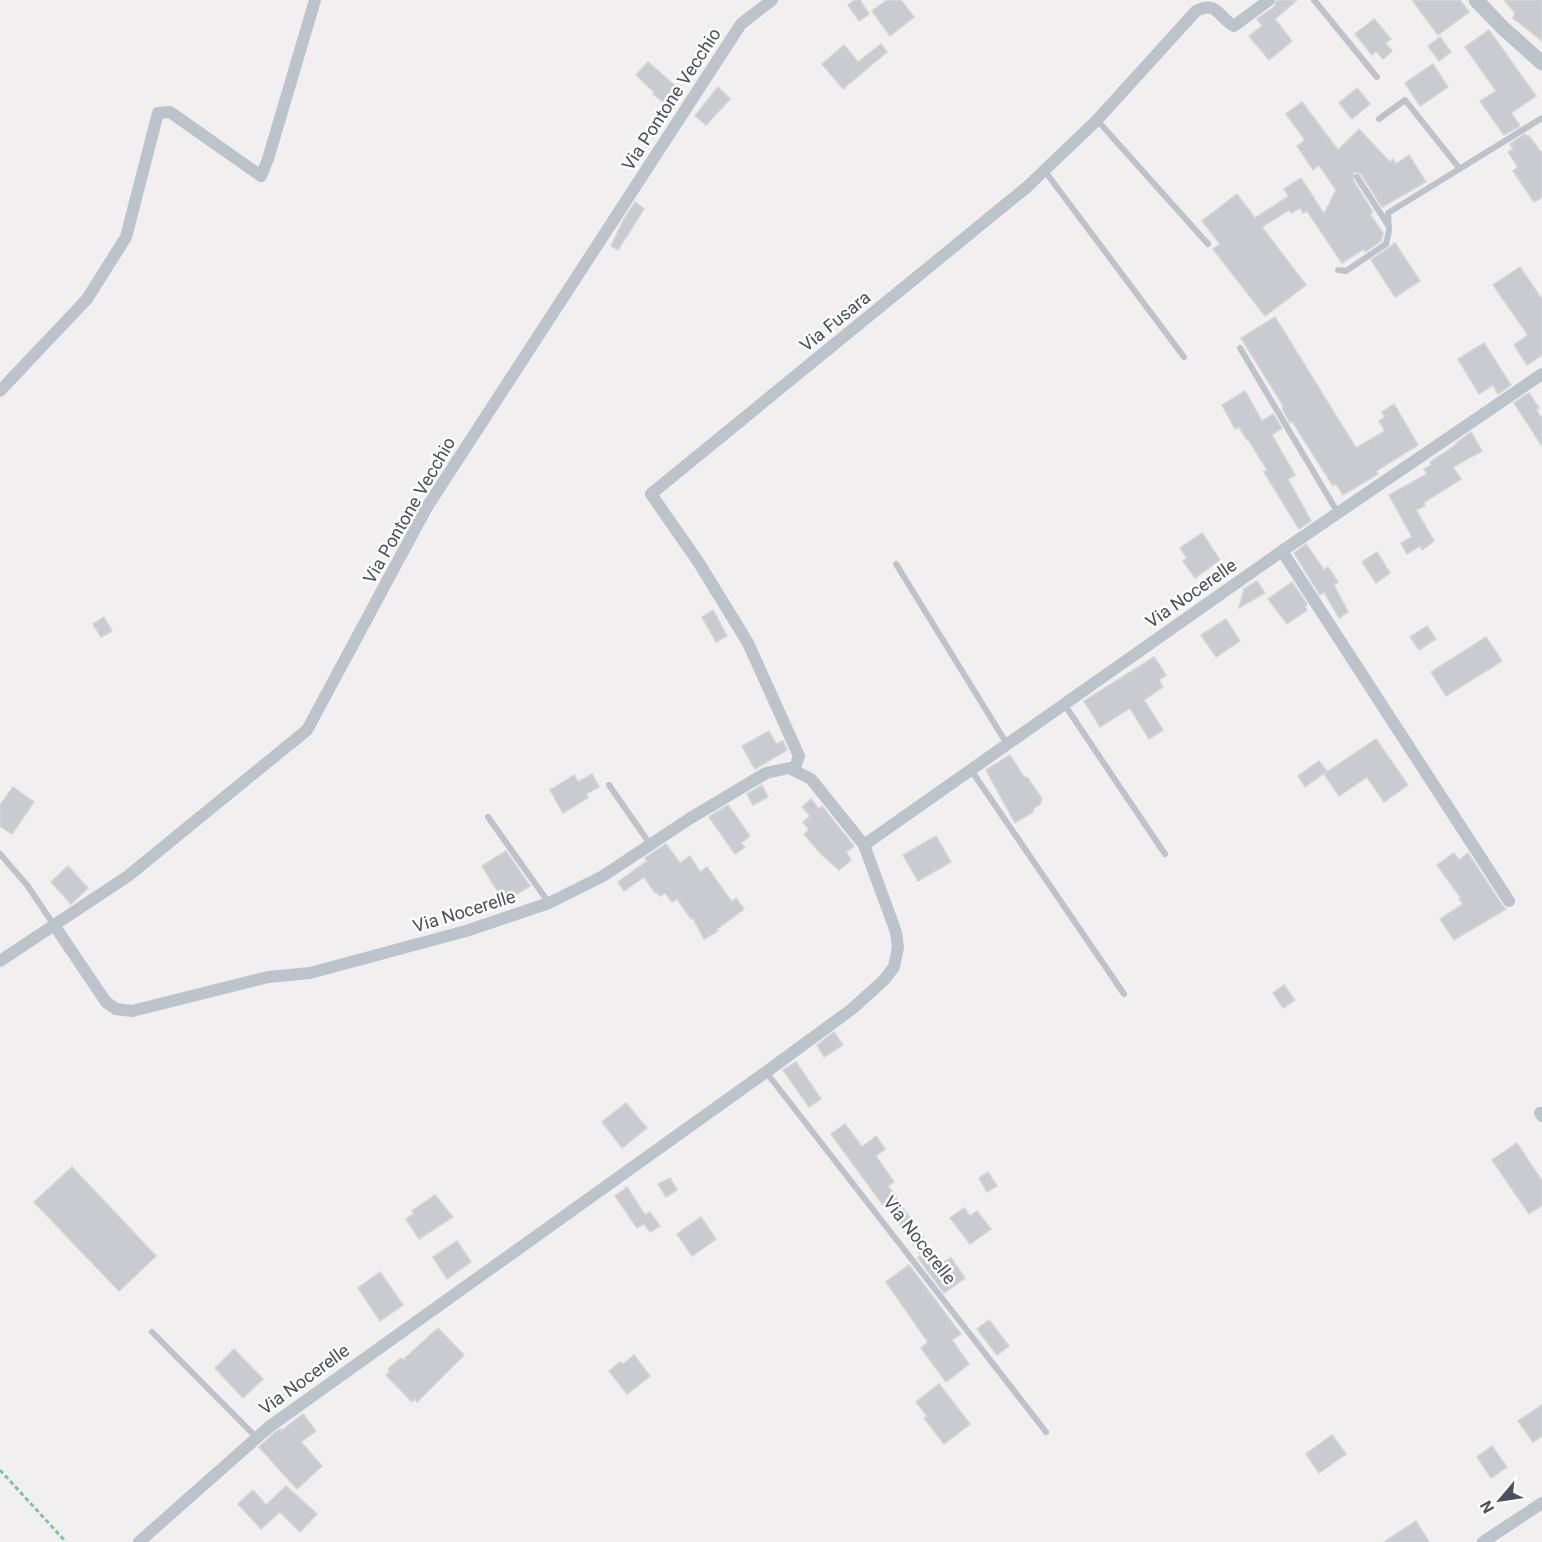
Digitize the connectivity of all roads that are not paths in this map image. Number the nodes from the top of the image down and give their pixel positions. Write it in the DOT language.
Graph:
graph roads {
  1 [pos="315,0"];
  2 [pos="772,0"];
  3 [pos="1269,0"];
  4 [pos="1314,0"];
  5 [pos="1476,0"];
  6 [pos="1542,63"];
  7 [pos="1377,77"];
  8 [pos="1542,117"];
  9 [pos="1379,119"];
  10 [pos="1097,120"];
  11 [pos="1460,169"];
  12 [pos="1044,170"];
  13 [pos="1357,177"];
  14 [pos="1388,225"];
  15 [pos="1208,244"];
  16 [pos="1338,270"];
  17 [pos="1240,348"];
  18 [pos="1184,357"];
  19 [pos="1542,374"];
  20 [pos="0,391"];
  21 [pos="1338,513"];
  22 [pos="1282,551"];
  23 [pos="896,564"];
  24 [pos="1064,704"];
  25 [pos="1007,745"];
  26 [pos="794,770"];
  27 [pos="971,770"];
  28 [pos="609,785"];
  29 [pos="488,817"];
  30 [pos="651,845"];
  31 [pos="864,845"];
  32 [pos="1165,854"];
  33 [pos="0,855"];
  34 [pos="1509,901"];
  35 [pos="549,903"];
  36 [pos="54,925"];
  37 [pos="0,960"];
  38 [pos="1124,994"];
  39 [pos="766,1072"];
  40 [pos="152,1332"];
  41 [pos="1046,1432"];
  42 [pos="256,1437"];
  43 [pos="1542,1503"];
  44 [pos="139,1542"];
  45 [pos="1483,1542"];
  1 -- 20 [label="street"];
  2 -- 36 [label="street, Via Pontone Vecchio"];
  3 -- 10 [label="street, Via Fusara"];
  4 -- 7 [label="lane"];
  5 -- 6 [label="street"];
  8 -- 11 [label="lane"];
  9 -- 11 [label="lane"];
  10 -- 12 [label="street, Via Fusara"];
  10 -- 15 [label="lane"];
  11 -- 14 [label="lane"];
  12 -- 18 [label="lane"];
  12 -- 26 [label="street, Via Fusara"];
  13 -- 14 [label="lane"];
  14 -- 16 [label="lane"];
  17 -- 21 [label="lane"];
  19 -- 21 [label="street, Via Nocerelle"];
  21 -- 22 [label="street, Via Nocerelle"];
  22 -- 24 [label="street, Via Nocerelle"];
  22 -- 34 [label="street"];
  23 -- 25 [label="lane"];
  24 -- 25 [label="street, Via Nocerelle"];
  24 -- 32 [label="lane"];
  25 -- 27 [label="street, Via Nocerelle"];
  26 -- 30 [label="street, Via Nocerelle"];
  26 -- 31 [label="street, Via Nocerelle"];
  27 -- 31 [label="street, Via Nocerelle"];
  27 -- 38 [label="lane"];
  28 -- 30 [label="lane"];
  29 -- 35 [label="lane"];
  30 -- 35 [label="street, Via Nocerelle"];
  31 -- 39 [label="street, Via Nocerelle"];
  33 -- 36 [label="lane"];
  35 -- 36 [label="street, Via Nocerelle"];
  36 -- 37 [label="street, Via Pontone Vecchio"];
  39 -- 41 [label="lane, Via Nocerelle"];
  39 -- 42 [label="street, Via Nocerelle"];
  40 -- 42 [label="lane"];
  42 -- 44 [label="street, Via Nocerelle"];
  43 -- 45 [label="street"];
}
